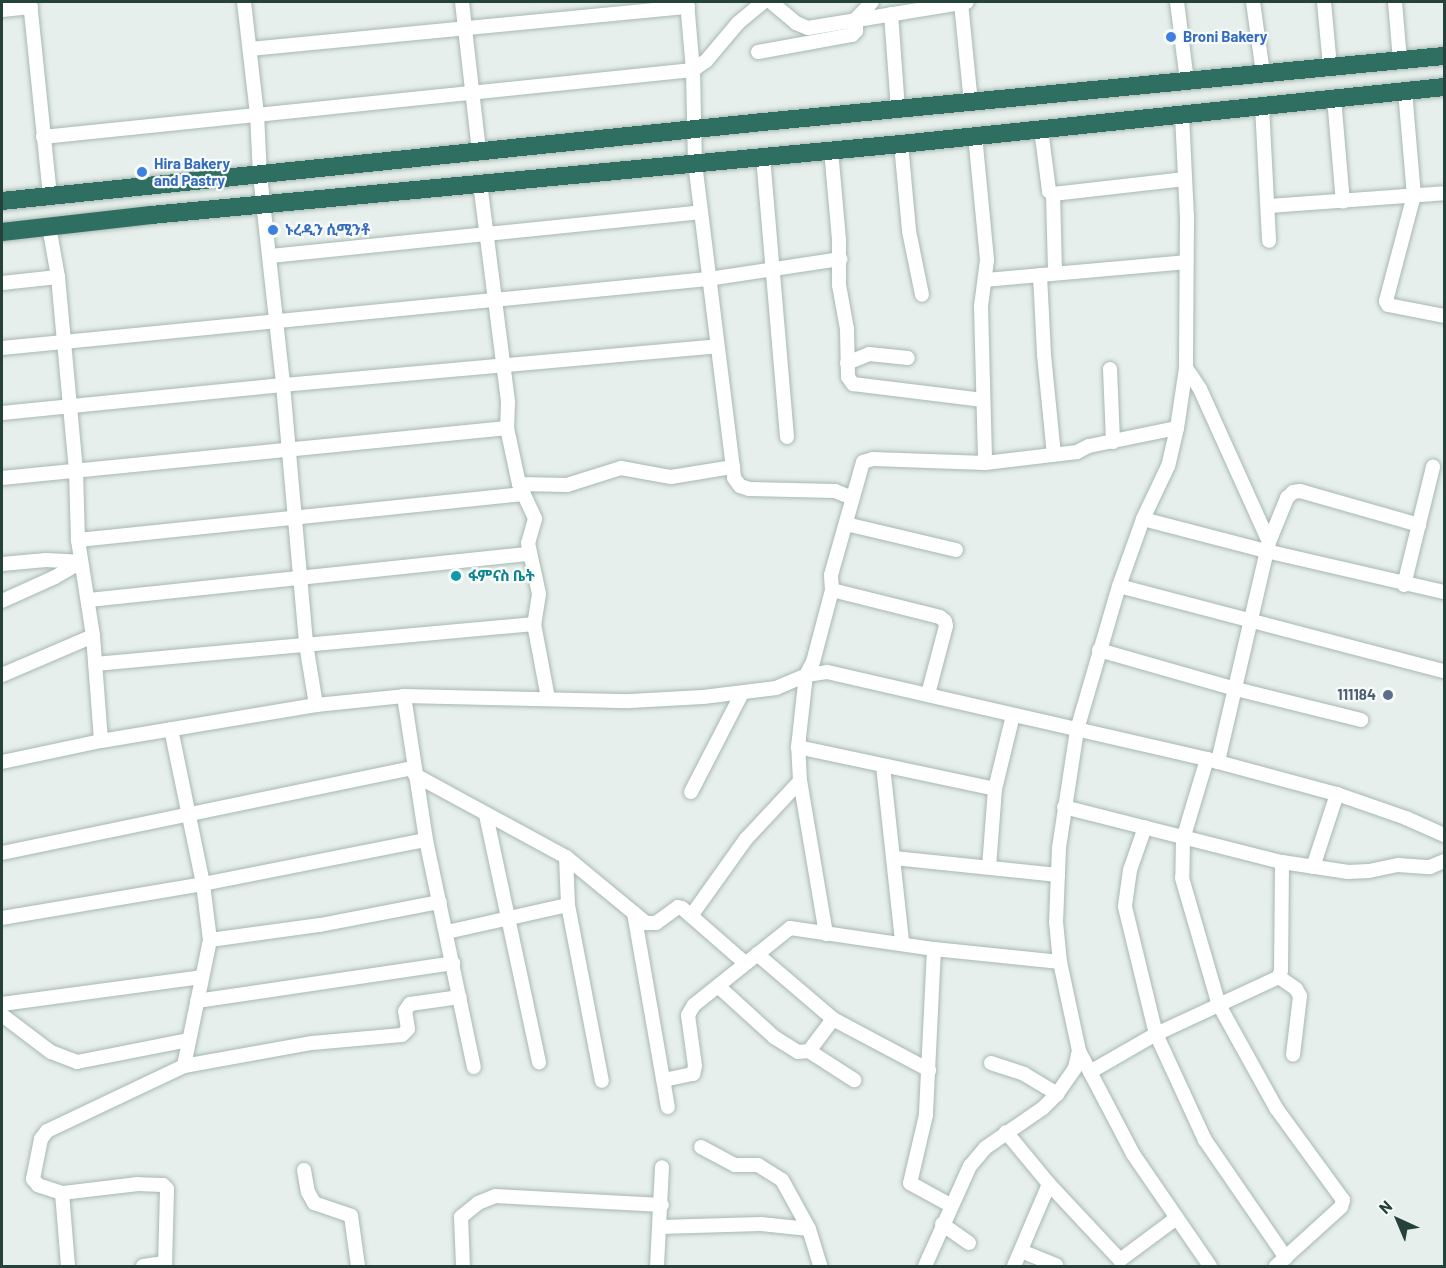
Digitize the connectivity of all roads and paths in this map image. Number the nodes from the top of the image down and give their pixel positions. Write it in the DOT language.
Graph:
graph roads {
  1 [pos="244,2"];
  2 [pos="462,2"];
  3 [pos="763,2"];
  4 [pos="771,2"];
  5 [pos="872,2"];
  6 [pos="964,2"];
  7 [pos="1177,2"];
  8 [pos="1253,2"];
  9 [pos="1324,2"];
  10 [pos="1395,2"];
  11 [pos="31,4"];
  12 [pos="687,4"];
  13 [pos="2,10"];
  14 [pos="891,14"];
  15 [pos="855,19"];
  16 [pos="466,28"];
  17 [pos="250,49"];
  18 [pos="758,52"];
  19 [pos="1444,56"];
  20 [pos="1400,60"];
  21 [pos="1330,67"];
  22 [pos="693,70"];
  23 [pos="1263,73"];
  24 [pos="1187,81"];
  25 [pos="1444,87"];
  26 [pos="1405,91"];
  27 [pos="472,93"];
  28 [pos="1334,98"];
  29 [pos="970,104"];
  30 [pos="1262,106"];
  31 [pos="898,109"];
  32 [pos="257,114"];
  33 [pos="1182,115"];
  34 [pos="1041,129"];
  35 [pos="696,130"];
  36 [pos="975,135"];
  37 [pos="43,137"];
  38 [pos="901,144"];
  39 [pos="831,150"];
  40 [pos="479,152"];
  41 [pos="763,157"];
  42 [pos="695,163"];
  43 [pos="260,175"];
  44 [pos="1185,179"];
  45 [pos="480,183"];
  46 [pos="1444,193"];
  47 [pos="1053,194"];
  48 [pos="1414,195"];
  49 [pos="50,196"];
  50 [pos="2,201"];
  51 [pos="1343,202"];
  52 [pos="264,206"];
  53 [pos="1269,206"];
  54 [pos="700,212"];
  55 [pos="49,226"];
  56 [pos="2,232"];
  57 [pos="485,232"];
  58 [pos="1269,241"];
  59 [pos="270,256"];
  60 [pos="840,259"];
  61 [pos="1185,262"];
  62 [pos="771,268"];
  63 [pos="1055,273"];
  64 [pos="1040,274"];
  65 [pos="58,278"];
  66 [pos="708,279"];
  67 [pos="985,280"];
  68 [pos="2,283"];
  69 [pos="922,295"];
  70 [pos="494,299"];
  71 [pos="1444,316"];
  72 [pos="276,321"];
  73 [pos="64,342"];
  74 [pos="716,346"];
  75 [pos="2,348"];
  76 [pos="908,358"];
  77 [pos="847,363"];
  78 [pos="503,366"];
  79 [pos="1186,368"];
  80 [pos="1110,369"];
  81 [pos="283,385"];
  82 [pos="983,400"];
  83 [pos="69,406"];
  84 [pos="2,413"];
  85 [pos="507,428"];
  86 [pos="1177,428"];
  87 [pos="787,437"];
  88 [pos="1113,442"];
  89 [pos="287,450"];
  90 [pos="1054,455"];
  91 [pos="985,463"];
  92 [pos="734,467"];
  93 [pos="1433,467"];
  94 [pos="76,470"];
  95 [pos="2,478"];
  96 [pos="521,489"];
  97 [pos="852,498"];
  98 [pos="294,519"];
  99 [pos="1143,519"];
  100 [pos="846,524"];
  101 [pos="1419,525"];
  102 [pos="78,540"];
  103 [pos="1267,546"];
  104 [pos="956,550"];
  105 [pos="530,554"];
  106 [pos="81,562"];
  107 [pos="2,564"];
  108 [pos="300,578"];
  109 [pos="1404,585"];
  110 [pos="1119,586"];
  111 [pos="832,590"];
  112 [pos="1444,592"];
  113 [pos="89,600"];
  114 [pos="2,601"];
  115 [pos="1251,623"];
  116 [pos="534,624"];
  117 [pos="93,636"];
  118 [pos="306,644"];
  119 [pos="1099,650"];
  120 [pos="94,664"];
  121 [pos="1444,671"];
  122 [pos="2,675"];
  123 [pos="806,675"];
  124 [pos="1236,689"];
  125 [pos="928,694"];
  126 [pos="741,695"];
  127 [pos="404,696"];
  128 [pos="548,698"];
  129 [pos="316,705"];
  130 [pos="1013,715"];
  131 [pos="1360,720"];
  132 [pos="171,729"];
  133 [pos="1077,730"];
  134 [pos="101,741"];
  135 [pos="798,747"];
  136 [pos="1212,761"];
  137 [pos="2,762"];
  138 [pos="883,766"];
  139 [pos="415,772"];
  140 [pos="800,781"];
  141 [pos="995,789"];
  142 [pos="691,792"];
  143 [pos="1337,794"];
  144 [pos="1064,807"];
  145 [pos="187,813"];
  146 [pos="486,815"];
  147 [pos="1145,827"];
  148 [pos="1444,835"];
  149 [pos="1183,839"];
  150 [pos="426,840"];
  151 [pos="2,853"];
  152 [pos="566,857"];
  153 [pos="894,858"];
  154 [pos="1444,861"];
  155 [pos="1282,862"];
  156 [pos="989,867"];
  157 [pos="1313,867"];
  158 [pos="1058,875"];
  159 [pos="202,884"];
  160 [pos="440,902"];
  161 [pos="568,905"];
  162 [pos="634,913"];
  163 [pos="691,916"];
  164 [pos="2,918"];
  165 [pos="507,918"];
  166 [pos="447,932"];
  167 [pos="826,934"];
  168 [pos="210,940"];
  169 [pos="902,942"];
  170 [pos="934,949"];
  171 [pos="757,954"];
  172 [pos="1060,962"];
  173 [pos="453,963"];
  174 [pos="745,963"];
  175 [pos="201,977"];
  176 [pos="1279,977"];
  177 [pos="718,986"];
  178 [pos="460,997"];
  179 [pos="197,1001"];
  180 [pos="2,1004"];
  181 [pos="1219,1005"];
  182 [pos="2,1015"];
  183 [pos="833,1019"];
  184 [pos="1156,1034"];
  185 [pos="188,1040"];
  186 [pos="809,1051"];
  187 [pos="1079,1051"];
  188 [pos="1293,1054"];
  189 [pos="539,1062"];
  190 [pos="991,1063"];
  191 [pos="184,1066"];
  192 [pos="474,1067"];
  193 [pos="929,1070"];
  194 [pos="1090,1072"];
  195 [pos="664,1080"];
  196 [pos="854,1080"];
  197 [pos="602,1081"];
  198 [pos="1057,1094"];
  199 [pos="668,1107"];
  200 [pos="1006,1132"];
  201 [pos="702,1148"];
  202 [pos="662,1167"];
  203 [pos="304,1170"];
  204 [pos="1049,1184"];
  205 [pos="62,1193"];
  206 [pos="662,1205"];
  207 [pos="950,1205"];
  208 [pos="1175,1219"];
  209 [pos="942,1224"];
  210 [pos="660,1227"];
  211 [pos="810,1229"];
  212 [pos="969,1243"];
  213 [pos="1021,1251"];
  214 [pos="1281,1262"];
  215 [pos="1117,1263"];
  216 [pos="165,1265"];
  217 [pos="1056,1265"];
  218 [pos="68,1266"];
  219 [pos="143,1266"];
  220 [pos="358,1266"];
  221 [pos="462,1266"];
  222 [pos="657,1266"];
  223 [pos="820,1266"];
  224 [pos="925,1266"];
  225 [pos="1014,1266"];
  226 [pos="1210,1266"];
  1 -- 17 [label="street"];
  2 -- 16 [label="street"];
  3 -- 22 [label="street"];
  4 -- 15 [label="street"];
  5 -- 15 [label="street"];
  6 -- 14 [label="street"];
  6 -- 29 [label="street"];
  7 -- 24 [label="street"];
  8 -- 23 [label="street"];
  9 -- 21 [label="street"];
  10 -- 20 [label="street"];
  11 -- 13 [label="street"];
  11 -- 37 [label="street"];
  12 -- 16 [label="street"];
  12 -- 22 [label="street"];
  14 -- 15 [label="street"];
  14 -- 31 [label="street"];
  15 -- 18 [label="street"];
  16 -- 17 [label="street"];
  16 -- 27 [label="street"];
  17 -- 32 [label="street"];
  19 -- 20 [label="highway"];
  20 -- 21 [label="highway"];
  21 -- 23 [label="highway"];
  22 -- 27 [label="street"];
  22 -- 35 [label="street"];
  23 -- 24 [label="highway"];
  24 -- 29 [label="highway"];
  25 -- 26 [label="highway"];
  26 -- 28 [label="highway"];
  26 -- 48 [label="street"];
  27 -- 32 [label="street"];
  27 -- 40 [label="street"];
  28 -- 30 [label="highway"];
  28 -- 51 [label="street"];
  29 -- 31 [label="highway"];
  30 -- 33 [label="highway"];
  30 -- 53 [label="street"];
  31 -- 35 [label="highway"];
  32 -- 37 [label="street"];
  32 -- 43 [label="street"];
  33 -- 34 [label="highway"];
  33 -- 44 [label="street"];
  34 -- 36 [label="highway"];
  34 -- 47 [label="street"];
  35 -- 40 [label="highway"];
  35 -- 42 [label="street"];
  36 -- 38 [label="highway"];
  36 -- 67 [label="street"];
  37 -- 49 [label="street"];
  38 -- 39 [label="highway"];
  38 -- 69 [label="street"];
  39 -- 41 [label="highway"];
  39 -- 60 [label="street"];
  40 -- 43 [label="highway"];
  41 -- 42 [label="highway"];
  41 -- 62 [label="street"];
  42 -- 45 [label="highway"];
  42 -- 54 [label="street"];
  43 -- 49 [label="highway"];
  43 -- 52 [label="street"];
  44 -- 47 [label="street"];
  44 -- 61 [label="street"];
  45 -- 52 [label="highway"];
  45 -- 57 [label="street"];
  46 -- 48 [label="street"];
  47 -- 63 [label="street"];
  48 -- 51 [label="street"];
  48 -- 71 [label="street"];
  49 -- 50 [label="highway"];
  51 -- 53 [label="street"];
  52 -- 55 [label="highway"];
  52 -- 59 [label="street"];
  53 -- 58 [label="street"];
  54 -- 57 [label="street"];
  54 -- 66 [label="street"];
  55 -- 56 [label="highway"];
  55 -- 65 [label="street"];
  57 -- 59 [label="street"];
  57 -- 70 [label="street"];
  59 -- 72 [label="street"];
  60 -- 62 [label="street"];
  60 -- 77 [label="street"];
  61 -- 63 [label="street"];
  61 -- 79 [label="street"];
  62 -- 66 [label="street"];
  62 -- 87 [label="street"];
  63 -- 64 [label="street"];
  64 -- 67 [label="street"];
  64 -- 90 [label="street"];
  65 -- 68 [label="street"];
  65 -- 73 [label="street"];
  66 -- 70 [label="street"];
  66 -- 74 [label="street"];
  67 -- 82 [label="street"];
  70 -- 72 [label="street"];
  70 -- 78 [label="street"];
  72 -- 73 [label="street"];
  72 -- 81 [label="street"];
  73 -- 75 [label="street"];
  73 -- 83 [label="street"];
  74 -- 78 [label="street"];
  74 -- 92 [label="street"];
  76 -- 77 [label="street"];
  77 -- 82 [label="street"];
  78 -- 81 [label="street"];
  78 -- 85 [label="street"];
  79 -- 86 [label="street"];
  79 -- 103 [label="street"];
  80 -- 88 [label="street"];
  81 -- 83 [label="street"];
  81 -- 89 [label="street"];
  82 -- 91 [label="street"];
  83 -- 84 [label="street"];
  83 -- 94 [label="street"];
  85 -- 89 [label="street"];
  85 -- 96 [label="street"];
  86 -- 88 [label="street"];
  86 -- 99 [label="street"];
  88 -- 90 [label="street"];
  89 -- 94 [label="street"];
  89 -- 98 [label="street"];
  90 -- 91 [label="street"];
  91 -- 97 [label="street"];
  92 -- 96 [label="street"];
  92 -- 97 [label="street"];
  93 -- 101 [label="street"];
  94 -- 95 [label="street"];
  94 -- 102 [label="street"];
  96 -- 98 [label="street"];
  96 -- 105 [label="street"];
  97 -- 100 [label="street"];
  98 -- 102 [label="street"];
  98 -- 108 [label="street"];
  99 -- 103 [label="street"];
  99 -- 110 [label="street"];
  100 -- 104 [label="street"];
  100 -- 111 [label="street"];
  101 -- 103 [label="street"];
  101 -- 109 [label="street"];
  102 -- 106 [label="street"];
  103 -- 109 [label="street"];
  103 -- 115 [label="street"];
  105 -- 108 [label="street"];
  105 -- 116 [label="street"];
  106 -- 107 [label="street"];
  106 -- 113 [label="street"];
  106 -- 114 [label="street"];
  108 -- 113 [label="street"];
  108 -- 118 [label="street"];
  109 -- 112 [label="street"];
  110 -- 115 [label="street"];
  110 -- 119 [label="street"];
  111 -- 123 [label="street"];
  111 -- 125 [label="street"];
  113 -- 117 [label="street"];
  115 -- 121 [label="street"];
  115 -- 124 [label="street"];
  116 -- 118 [label="street"];
  116 -- 128 [label="street"];
  117 -- 120 [label="street"];
  117 -- 122 [label="street"];
  118 -- 120 [label="street"];
  118 -- 129 [label="street"];
  119 -- 124 [label="street"];
  119 -- 133 [label="street"];
  120 -- 134 [label="street"];
  123 -- 125 [label="street"];
  123 -- 126 [label="street"];
  123 -- 135 [label="street"];
  124 -- 131 [label="street"];
  124 -- 136 [label="street"];
  125 -- 130 [label="street"];
  126 -- 128 [label="street"];
  126 -- 142 [label="street"];
  127 -- 128 [label="street"];
  127 -- 129 [label="street"];
  127 -- 139 [label="street"];
  129 -- 132 [label="street"];
  130 -- 133 [label="street"];
  130 -- 141 [label="street"];
  132 -- 134 [label="street"];
  132 -- 145 [label="street"];
  133 -- 136 [label="street"];
  133 -- 144 [label="street"];
  134 -- 137 [label="street"];
  135 -- 138 [label="street"];
  135 -- 140 [label="street"];
  136 -- 143 [label="street"];
  136 -- 149 [label="street"];
  138 -- 141 [label="street"];
  138 -- 153 [label="street"];
  139 -- 145 [label="street"];
  139 -- 146 [label="street"];
  139 -- 150 [label="street"];
  140 -- 163 [label="street"];
  140 -- 167 [label="street"];
  141 -- 156 [label="street"];
  143 -- 148 [label="street"];
  143 -- 157 [label="street"];
  144 -- 147 [label="street"];
  144 -- 158 [label="street"];
  145 -- 151 [label="street"];
  145 -- 159 [label="street"];
  146 -- 152 [label="street"];
  146 -- 165 [label="street"];
  147 -- 149 [label="street"];
  147 -- 184 [label="street"];
  149 -- 155 [label="street"];
  149 -- 181 [label="street"];
  150 -- 159 [label="street"];
  150 -- 160 [label="street"];
  152 -- 161 [label="street"];
  152 -- 162 [label="street"];
  153 -- 156 [label="street"];
  153 -- 169 [label="street"];
  154 -- 157 [label="street"];
  155 -- 157 [label="street"];
  155 -- 176 [label="street"];
  156 -- 158 [label="street"];
  158 -- 172 [label="street"];
  159 -- 164 [label="street"];
  159 -- 168 [label="street"];
  160 -- 166 [label="street"];
  160 -- 168 [label="street"];
  161 -- 165 [label="street"];
  161 -- 197 [label="street"];
  162 -- 163 [label="street"];
  162 -- 195 [label="street"];
  163 -- 174 [label="street"];
  165 -- 166 [label="street"];
  165 -- 189 [label="street"];
  166 -- 173 [label="street"];
  167 -- 169 [label="street"];
  167 -- 171 [label="street"];
  168 -- 175 [label="street"];
  169 -- 170 [label="street"];
  170 -- 172 [label="street"];
  170 -- 193 [label="street"];
  171 -- 174 [label="street"];
  171 -- 183 [label="street"];
  172 -- 187 [label="street"];
  173 -- 178 [label="street"];
  173 -- 179 [label="street"];
  174 -- 177 [label="street"];
  175 -- 179 [label="street"];
  175 -- 180 [label="street"];
  176 -- 181 [label="street"];
  176 -- 188 [label="street"];
  177 -- 186 [label="street"];
  177 -- 195 [label="street"];
  178 -- 191 [label="street"];
  178 -- 192 [label="street"];
  179 -- 185 [label="street"];
  181 -- 184 [label="street"];
  181 -- 214 [label="street"];
  182 -- 185 [label="street"];
  183 -- 186 [label="street"];
  183 -- 193 [label="street"];
  184 -- 194 [label="street"];
  184 -- 214 [label="street"];
  185 -- 191 [label="street"];
  186 -- 196 [label="street"];
  187 -- 194 [label="street"];
  187 -- 198 [label="street"];
  190 -- 198 [label="street"];
  191 -- 205 [label="street"];
  193 -- 207 [label="street"];
  194 -- 208 [label="street"];
  195 -- 199 [label="street"];
  198 -- 200 [label="street"];
  200 -- 204 [label="street"];
  200 -- 207 [label="street"];
  201 -- 211 [label="street"];
  202 -- 206 [label="street"];
  203 -- 220 [label="street"];
  204 -- 213 [label="street"];
  204 -- 215 [label="street"];
  205 -- 216 [label="street"];
  205 -- 218 [label="street"];
  206 -- 210 [label="street"];
  206 -- 221 [label="street"];
  207 -- 209 [label="street"];
  208 -- 215 [label="street"];
  208 -- 226 [label="street"];
  209 -- 212 [label="street"];
  209 -- 224 [label="street"];
  210 -- 211 [label="street"];
  210 -- 222 [label="street"];
  211 -- 223 [label="street"];
  213 -- 217 [label="street"];
  213 -- 225 [label="street"];
  216 -- 219 [label="street"];
}
